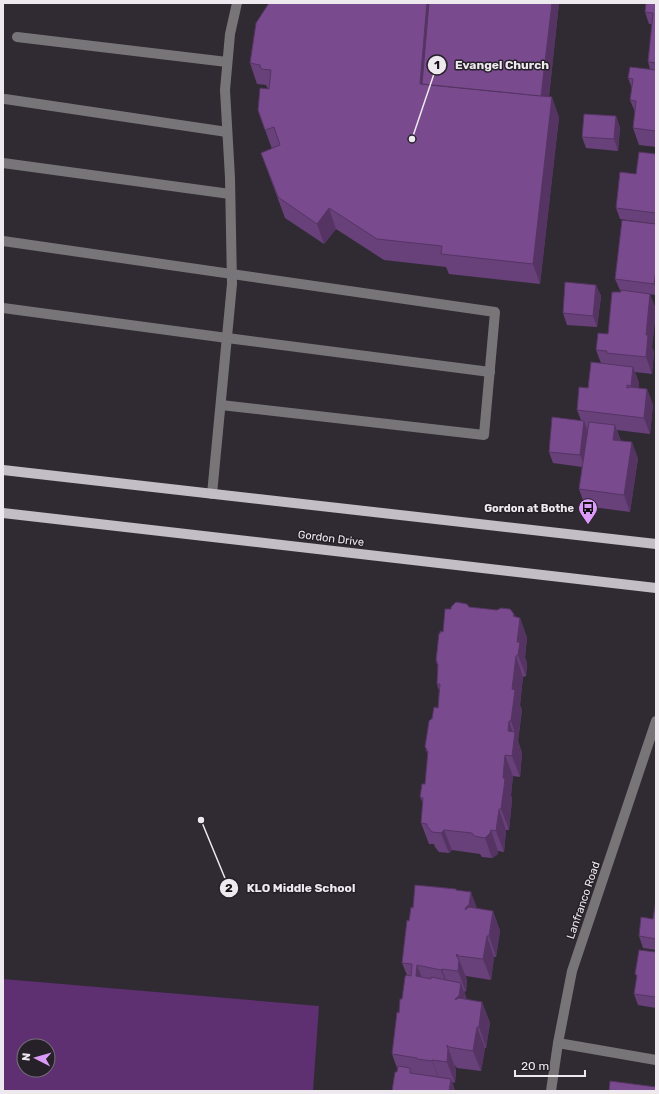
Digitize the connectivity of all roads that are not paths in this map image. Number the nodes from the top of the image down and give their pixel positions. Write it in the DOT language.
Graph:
graph roads {
  1 [pos="237,3"];
  2 [pos="17,37"];
  3 [pos="227,62"];
  4 [pos="6,99"];
  5 [pos="227,132"];
  6 [pos="3,163"];
  7 [pos="230,194"];
  8 [pos="3,241"];
  9 [pos="232,273"];
  10 [pos="3,308"];
  11 [pos="227,338"];
  12 [pos="490,372"];
  13 [pos="221,405"];
  14 [pos="3,470"];
  15 [pos="212,494"];
  16 [pos="3,513"];
  17 [pos="656,544"];
  18 [pos="656,588"];
  19 [pos="656,721"];
  20 [pos="558,1044"];
  21 [pos="656,1060"];
  22 [pos="551,1091"];
  1 -- 3 [label="street"];
  2 -- 3 [label="street"];
  3 -- 5 [label="street"];
  4 -- 5 [label="street"];
  5 -- 7 [label="street"];
  6 -- 7 [label="street"];
  7 -- 9 [label="street"];
  8 -- 9 [label="street"];
  9 -- 11 [label="street"];
  9 -- 12 [label="street"];
  10 -- 11 [label="street"];
  11 -- 12 [label="street"];
  11 -- 13 [label="street"];
  12 -- 13 [label="street"];
  13 -- 15 [label="street"];
  14 -- 15 [label="main road"];
  15 -- 17 [label="main road"];
  16 -- 18 [label="main road, Gordon Drive"];
  19 -- 20 [label="street, Lanfranco Road"];
  20 -- 21 [label="street"];
  20 -- 22 [label="street, Lanfranco Road"];
}
